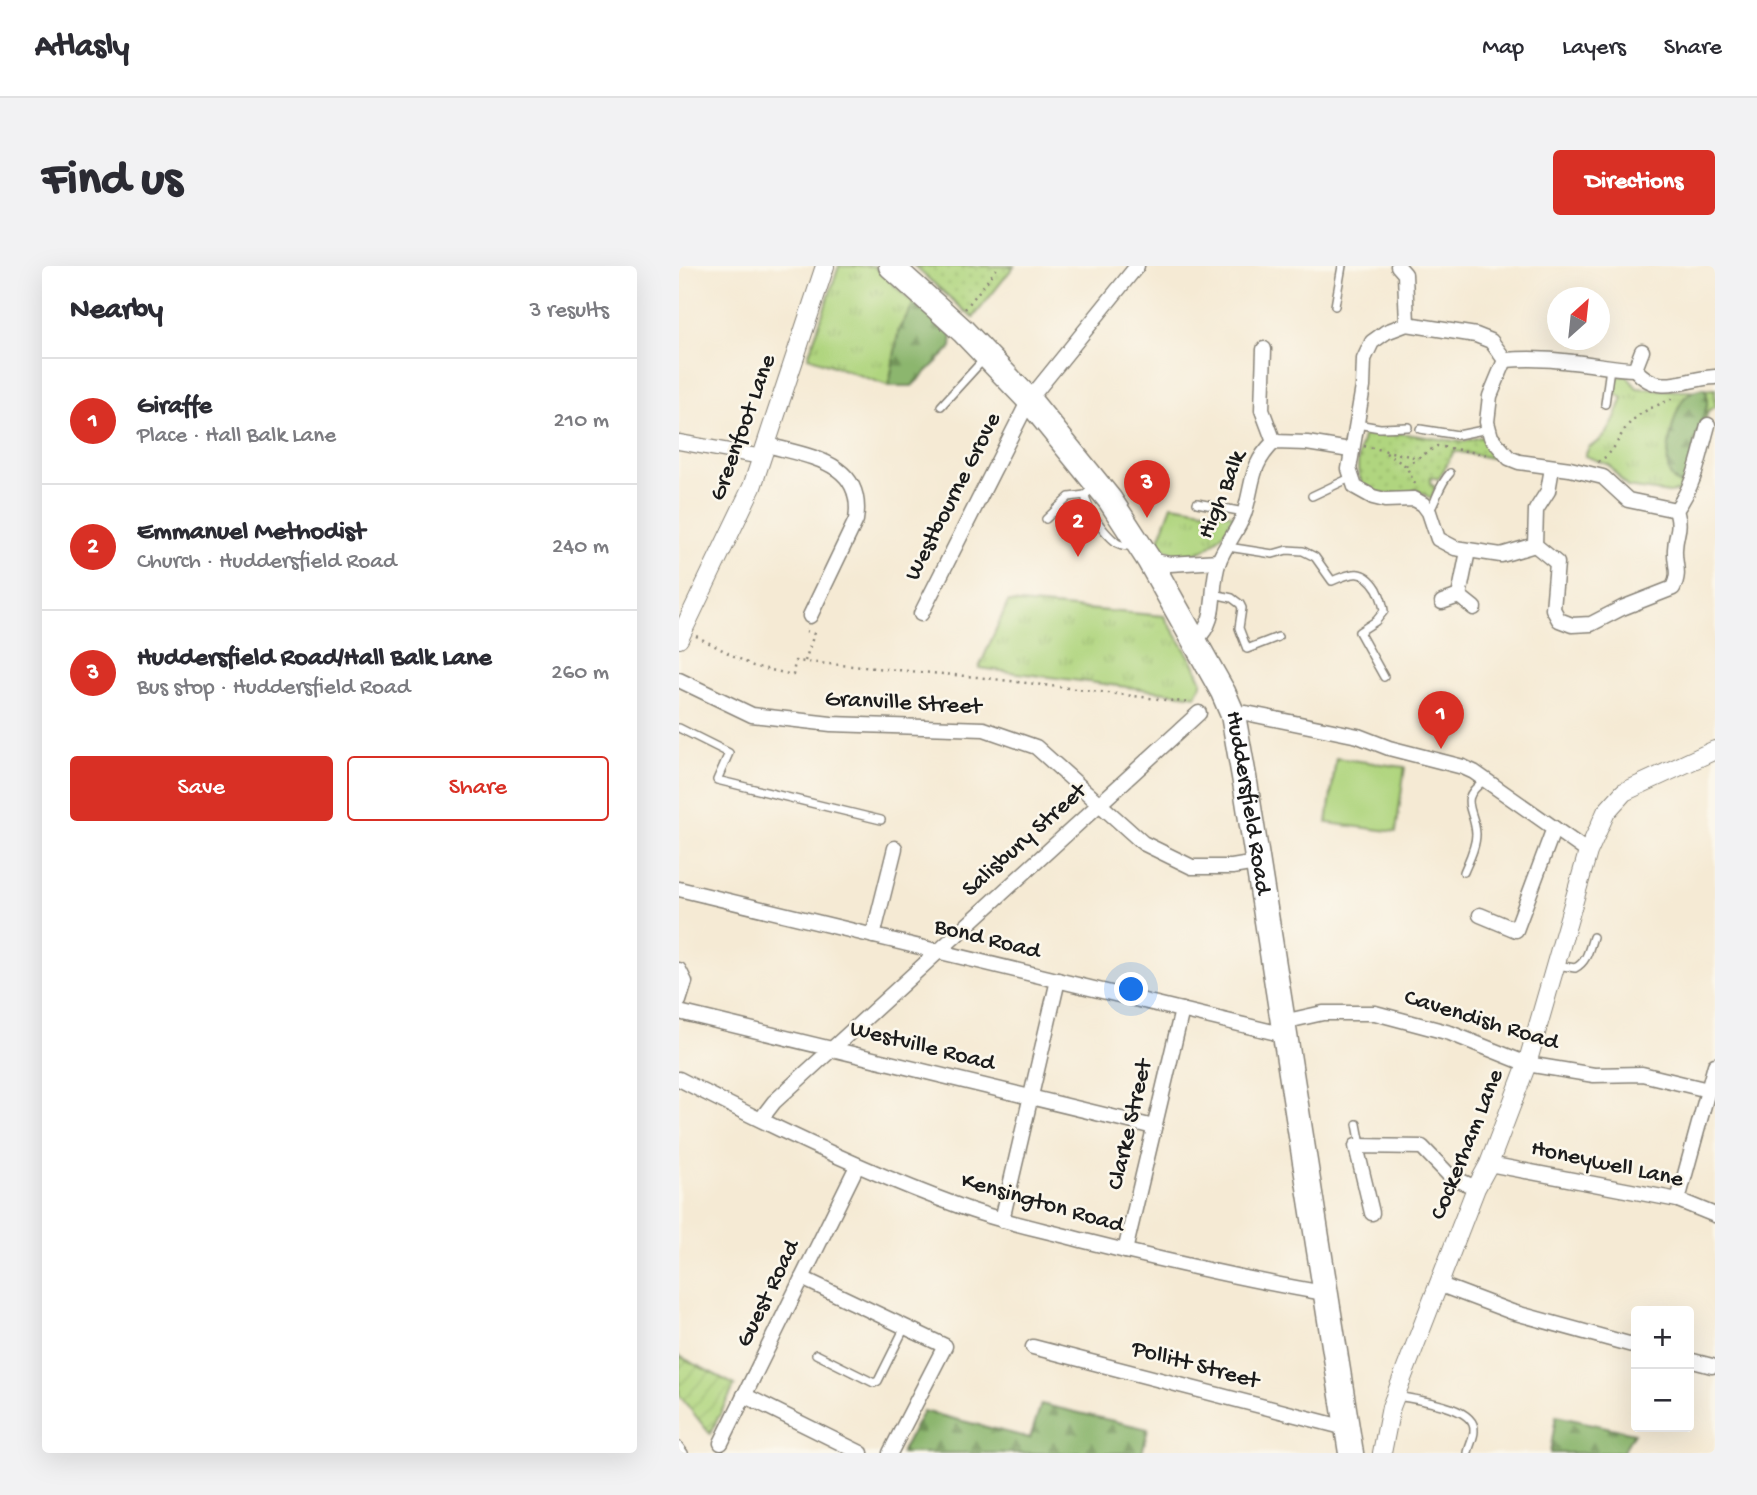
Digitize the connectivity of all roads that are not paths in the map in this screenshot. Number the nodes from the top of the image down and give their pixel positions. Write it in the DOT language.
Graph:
graph roads {
  1 [pos="825,266"];
  2 [pos="891,266"];
  3 [pos="1137,266"];
  4 [pos="1342,266"];
  5 [pos="1398,266"];
  6 [pos="1335,306"];
  7 [pos="1407,324"];
  8 [pos="1264,349"];
  9 [pos="1642,351"];
  10 [pos="987,356"];
  11 [pos="1505,360"];
  12 [pos="1610,368"];
  13 [pos="1635,369"];
  14 [pos="1715,377"];
  15 [pos="1029,400"];
  16 [pos="1605,404"];
  17 [pos="941,406"];
  18 [pos="1357,424"];
  19 [pos="1708,425"];
  20 [pos="1408,428"];
  21 [pos="1489,428"];
  22 [pos="1420,429"];
  23 [pos="679,442"];
  24 [pos="1274,442"];
  25 [pos="1351,447"];
  26 [pos="764,451"];
  27 [pos="1552,468"];
  28 [pos="1450,473"];
  29 [pos="1350,478"];
  30 [pos="1091,490"];
  31 [pos="1313,496"];
  32 [pos="1197,503"];
  33 [pos="1426,508"];
  34 [pos="1676,510"];
  35 [pos="1244,512"];
  36 [pos="1046,519"];
  37 [pos="1535,545"];
  38 [pos="1228,547"];
  39 [pos="1468,551"];
  40 [pos="1145,554"];
  41 [pos="1219,561"];
  42 [pos="1213,594"];
  43 [pos="1459,596"];
  44 [pos="1442,602"];
  45 [pos="1474,608"];
  46 [pos="921,614"];
  47 [pos="810,616"];
  48 [pos="681,634"];
  49 [pos="1278,637"];
  50 [pos="1195,641"];
  51 [pos="1384,677"];
  52 [pos="679,680"];
  53 [pos="1196,708"];
  54 [pos="1233,715"];
  55 [pos="679,728"];
  56 [pos="1715,750"];
  57 [pos="1485,780"];
  58 [pos="1100,803"];
  59 [pos="881,820"];
  60 [pos="1554,828"];
  61 [pos="895,848"];
  62 [pos="1588,852"];
  63 [pos="1257,863"];
  64 [pos="1464,872"];
  65 [pos="679,889"];
  66 [pos="1480,915"];
  67 [pos="873,936"];
  68 [pos="1593,937"];
  69 [pos="939,951"];
  70 [pos="1556,965"];
  71 [pos="679,970"];
  72 [pos="1058,981"];
  73 [pos="679,1001"];
  74 [pos="1182,1010"];
  75 [pos="679,1012"];
  76 [pos="1284,1028"];
  77 [pos="832,1049"];
  78 [pos="1527,1064"];
  79 [pos="1715,1065"];
  80 [pos="679,1079"];
  81 [pos="1708,1090"];
  82 [pos="1031,1097"];
  83 [pos="761,1119"];
  84 [pos="1357,1124"];
  85 [pos="1154,1127"];
  86 [pos="1361,1146"];
  87 [pos="1489,1164"];
  88 [pos="857,1166"];
  89 [pos="1475,1188"];
  90 [pos="1678,1200"];
  91 [pos="1372,1213"];
  92 [pos="1715,1215"];
  93 [pos="1002,1220"];
  94 [pos="1125,1251"];
  95 [pos="802,1278"];
  96 [pos="1438,1284"];
  97 [pos="1324,1293"];
  98 [pos="905,1327"];
  99 [pos="1631,1345"];
  100 [pos="1033,1347"];
  101 [pos="816,1354"];
  102 [pos="1694,1361"];
  103 [pos="1712,1366"];
  104 [pos="744,1395"];
  105 [pos="1395,1395"];
  106 [pos="1346,1428"];
  107 [pos="721,1443"];
  108 [pos="679,1446"];
  109 [pos="684,1453"];
  110 [pos="862,1453"];
  111 [pos="890,1453"];
  112 [pos="1351,1453"];
  113 [pos="1382,1453"];
  114 [pos="1468,1453"];
  1 -- 26 [label="street, Greenfoot Lane"];
  2 -- 10 [label="highway, Huddersfield Road"];
  3 -- 15 [label="street, Westbourne Grove"];
  4 -- 6 [label="lane"];
  5 -- 7 [label="street"];
  7 -- 11 [label="street"];
  7 -- 18 [label="street"];
  8 -- 24 [label="street"];
  9 -- 13 [label="street"];
  10 -- 15 [label="highway, Huddersfield Road"];
  10 -- 17 [label="lane"];
  11 -- 12 [label="street"];
  11 -- 21 [label="street"];
  12 -- 13 [label="street"];
  12 -- 16 [label="lane"];
  13 -- 14 [label="street"];
  15 -- 30 [label="highway, Huddersfield Road"];
  15 -- 46 [label="street, Westbourne Grove"];
  18 -- 20 [label="lane"];
  18 -- 25 [label="street"];
  19 -- 34 [label="street"];
  21 -- 22 [label="lane"];
  21 -- 27 [label="street"];
  23 -- 26 [label="street"];
  24 -- 25 [label="street, High Balk"];
  24 -- 35 [label="street, High Balk"];
  25 -- 29 [label="street"];
  26 -- 47 [label="street"];
  26 -- 48 [label="street, Greenfoot Lane"];
  27 -- 34 [label="street"];
  27 -- 37 [label="street"];
  28 -- 33 [label="lane"];
  29 -- 31 [label="lane"];
  29 -- 33 [label="street"];
  30 -- 36 [label="lane"];
  30 -- 40 [label="highway, Huddersfield Road"];
  32 -- 35 [label="lane"];
  33 -- 39 [label="street"];
  34 -- 37 [label="street"];
  35 -- 38 [label="street, High Balk"];
  37 -- 39 [label="street"];
  38 -- 41 [label="street, High Balk"];
  38 -- 51 [label="lane"];
  39 -- 43 [label="street"];
  40 -- 41 [label="street, High Balk"];
  40 -- 50 [label="highway, Huddersfield Road"];
  41 -- 42 [label="street, High Balk"];
  42 -- 49 [label="lane"];
  42 -- 50 [label="street, High Balk"];
  43 -- 44 [label="street"];
  43 -- 45 [label="street"];
  50 -- 54 [label="highway, Huddersfield Road"];
  52 -- 58 [label="street, Granville Street"];
  53 -- 58 [label="street, Salisbury Street"];
  54 -- 57 [label="street"];
  54 -- 63 [label="highway, Huddersfield Road"];
  55 -- 59 [label="lane"];
  56 -- 62 [label="street, Cockerham Lane"];
  57 -- 60 [label="street"];
  57 -- 64 [label="lane"];
  58 -- 63 [label="street, Granville Street"];
  58 -- 69 [label="street, Salisbury Street"];
  60 -- 62 [label="street"];
  60 -- 66 [label="street"];
  61 -- 67 [label="street"];
  62 -- 70 [label="street, Cockerham Lane"];
  63 -- 76 [label="highway, Huddersfield Road"];
  65 -- 67 [label="street, Bond Road"];
  67 -- 69 [label="street, Bond Road"];
  68 -- 70 [label="lane"];
  69 -- 72 [label="street, Bond Road"];
  69 -- 77 [label="street, Salisbury Street"];
  70 -- 78 [label="street, Cockerham Lane"];
  71 -- 73 [label="street"];
  72 -- 74 [label="street, Bond Road"];
  72 -- 82 [label="street"];
  74 -- 76 [label="street, Bond Road"];
  74 -- 85 [label="street, Clarke Street"];
  75 -- 77 [label="street, Westville Road"];
  76 -- 78 [label="street, Cavendish Road"];
  76 -- 97 [label="highway, Huddersfield Road"];
  77 -- 82 [label="street, Westville Road"];
  77 -- 83 [label="street, Salisbury Street"];
  78 -- 81 [label="street, Cavendish Road"];
  78 -- 87 [label="street, Cockerham Lane"];
  79 -- 81 [label="street"];
  80 -- 83 [label="street, Kensington Road"];
  81 -- 90 [label="street"];
  82 -- 85 [label="street, Westville Road"];
  82 -- 93 [label="street"];
  83 -- 88 [label="street, Kensington Road"];
  84 -- 86 [label="lane"];
  85 -- 94 [label="street, Clarke Street"];
  86 -- 89 [label="street"];
  86 -- 91 [label="street"];
  87 -- 89 [label="street, Cockerham Lane"];
  87 -- 90 [label="street, Honeywell Lane"];
  88 -- 93 [label="street, Kensington Road"];
  88 -- 95 [label="street, Guest Road"];
  89 -- 96 [label="street, Cockerham Lane"];
  90 -- 92 [label="street, Honeywell Lane"];
  93 -- 94 [label="street, Kensington Road"];
  94 -- 97 [label="street, Kensington Road"];
  95 -- 98 [label="street"];
  95 -- 104 [label="street, Guest Road"];
  96 -- 99 [label="street"];
  96 -- 105 [label="street, Cockerham Lane"];
  97 -- 106 [label="highway, Huddersfield Road"];
  98 -- 101 [label="lane"];
  98 -- 111 [label="street"];
  100 -- 106 [label="street, Pollitt Street"];
  102 -- 103 [label="street"];
  104 -- 107 [label="street, Guest Road"];
  104 -- 110 [label="street"];
  105 -- 113 [label="street, Cockerham Lane"];
  105 -- 114 [label="lane"];
  106 -- 112 [label="highway, Huddersfield Road"];
  108 -- 109 [label="lane"];
}
